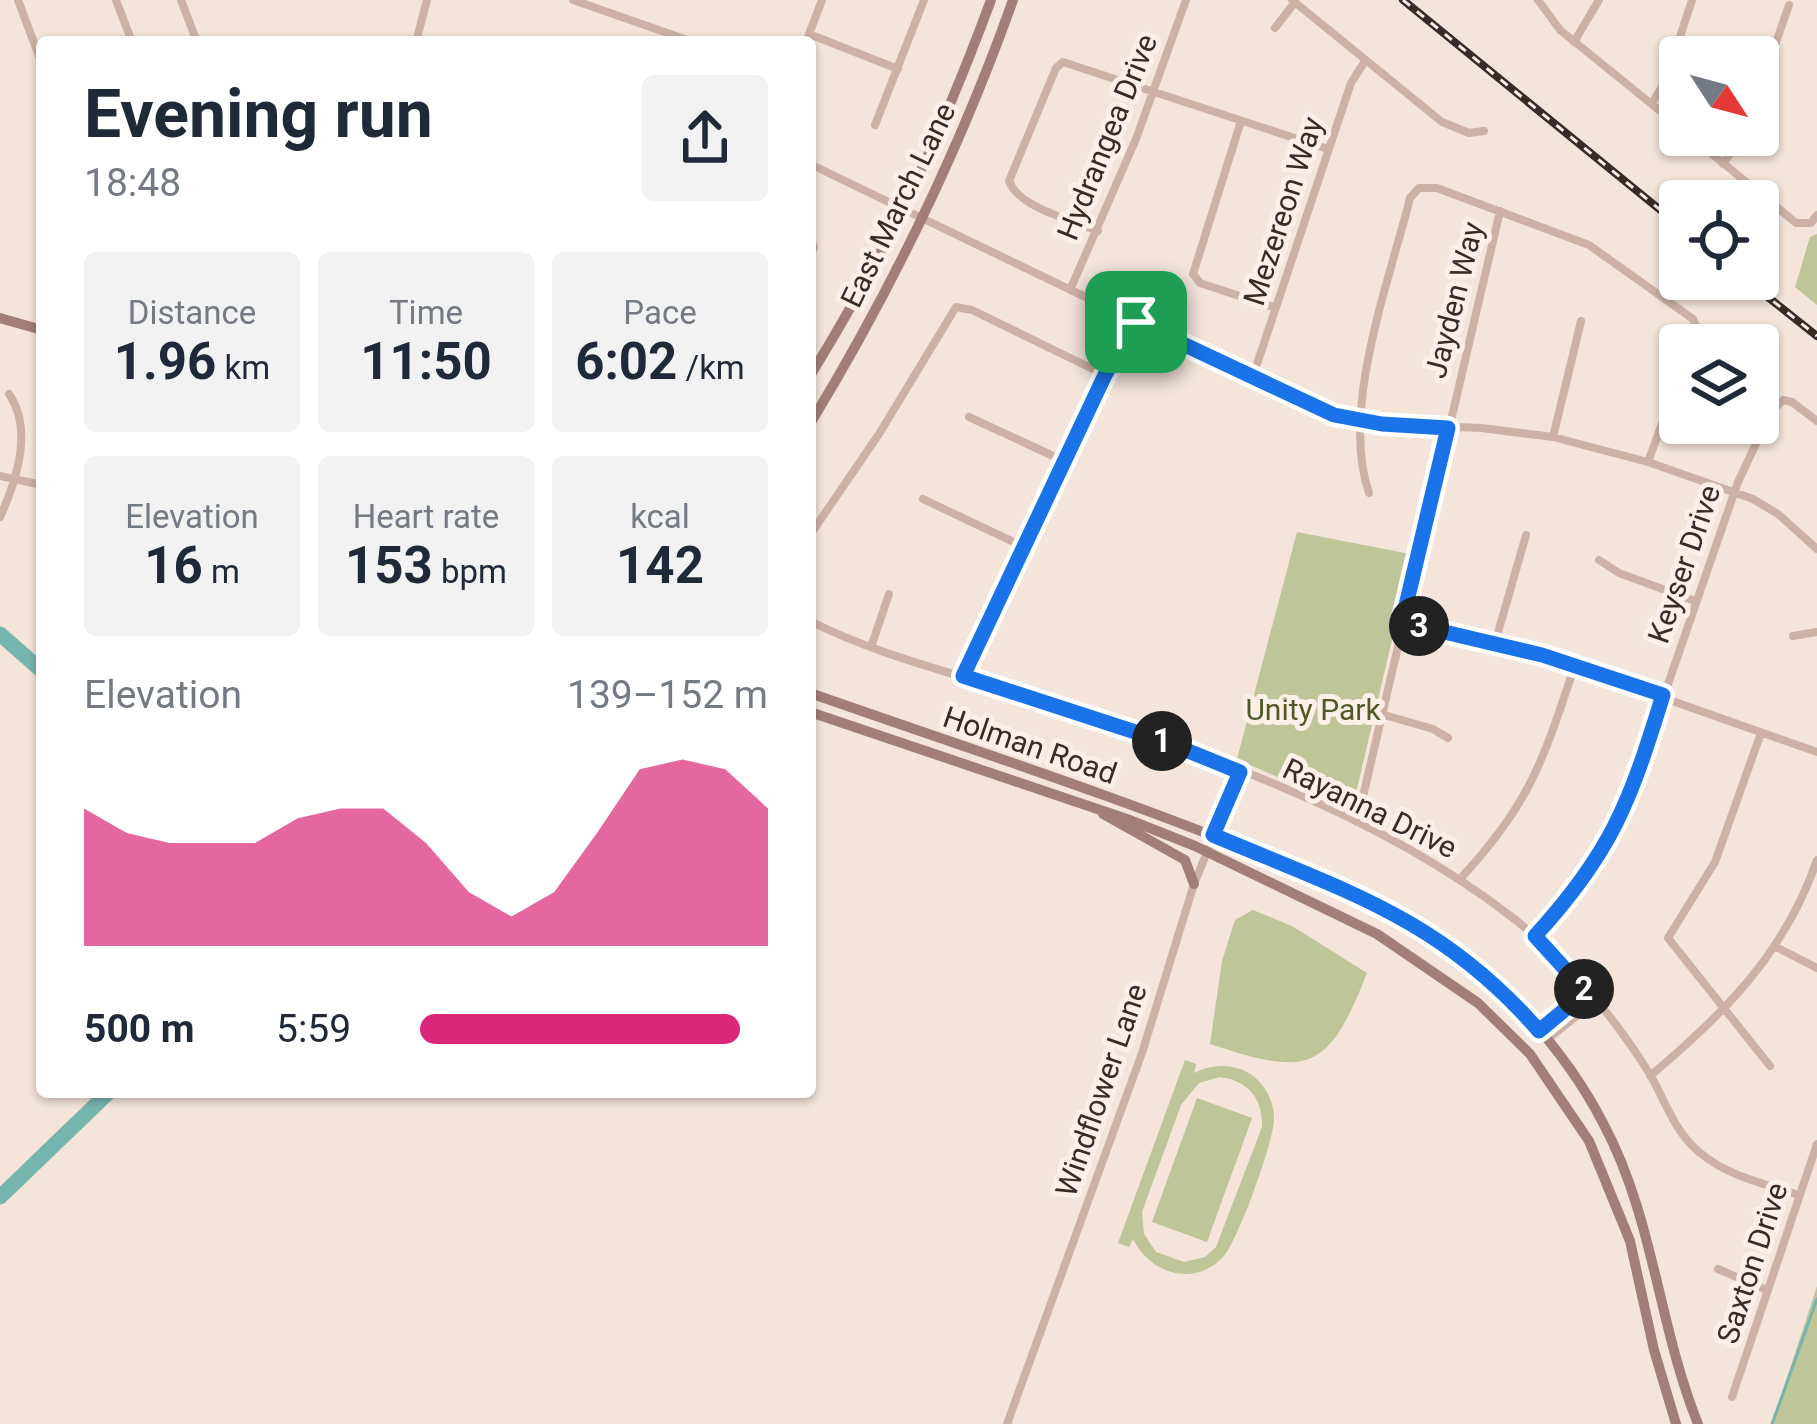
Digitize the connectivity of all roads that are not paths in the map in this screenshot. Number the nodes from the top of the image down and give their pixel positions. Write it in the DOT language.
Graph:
graph roads {
  1 [pos="19,0"];
  2 [pos="116,0"];
  3 [pos="181,0"];
  4 [pos="427,0"];
  5 [pos="573,0"];
  6 [pos="822,0"];
  7 [pos="924,0"];
  8 [pos="991,0"];
  9 [pos="1013,0"];
  10 [pos="1538,0"];
  11 [pos="1599,0"];
  12 [pos="1692,0"];
  13 [pos="1182,1"];
  14 [pos="1294,1"];
  15 [pos="609,5"];
  16 [pos="1789,5"];
  17 [pos="1275,28"];
  18 [pos="131,36"];
  19 [pos="194,36"];
  20 [pos="418,36"];
  21 [pos="679,36"];
  22 [pos="808,36"];
  23 [pos="1778,36"];
  24 [pos="816,41"];
  25 [pos="1574,42"];
  26 [pos="36,47"];
  27 [pos="1365,61"];
  28 [pos="898,69"];
  29 [pos="1154,91"];
  30 [pos="1652,104"];
  31 [pos="1659,110"];
  32 [pos="1241,122"];
  33 [pos="875,124"];
  34 [pos="1484,131"];
  35 [pos="1328,149"];
  36 [pos="1714,156"];
  37 [pos="1729,156"];
  38 [pos="1723,164"];
  39 [pos="816,167"];
  40 [pos="905,210"];
  41 [pos="1500,212"];
  42 [pos="1817,215"];
  43 [pos="923,218"];
  44 [pos="1098,231"];
  45 [pos="1070,290"];
  46 [pos="1276,308"];
  47 [pos="0,318"];
  48 [pos="1581,321"];
  49 [pos="1136,322"];
  50 [pos="1695,324"];
  51 [pos="36,328"];
  52 [pos="816,366"];
  53 [pos="1105,375"];
  54 [pos="1252,379"];
  55 [pos="9,394"];
  56 [pos="816,413"];
  57 [pos="969,417"];
  58 [pos="1358,421"];
  59 [pos="1817,421"];
  60 [pos="1448,428"];
  61 [pos="1659,432"];
  62 [pos="1553,437"];
  63 [pos="1064,461"];
  64 [pos="1648,462"];
  65 [pos="0,476"];
  66 [pos="14,479"];
  67 [pos="36,483"];
  68 [pos="1370,493"];
  69 [pos="1734,493"];
  70 [pos="923,500"];
  71 [pos="0,518"];
  72 [pos="816,526"];
  73 [pos="1526,535"];
  74 [pos="1024,547"];
  75 [pos="1817,549"];
  76 [pos="1599,560"];
  77 [pos="889,594"];
  78 [pos="1695,601"];
  79 [pos="1402,622"];
  80 [pos="816,624"];
  81 [pos="1817,632"];
  82 [pos="1793,636"];
  83 [pos="1495,643"];
  84 [pos="871,647"];
  85 [pos="1575,665"];
  86 [pos="963,676"];
  87 [pos="816,695"];
  88 [pos="1663,695"];
  89 [pos="816,714"];
  90 [pos="1381,714"];
  91 [pos="1761,733"];
  92 [pos="1448,738"];
  93 [pos="1817,752"];
  94 [pos="1240,772"];
  95 [pos="1096,808"];
  96 [pos="1357,822"];
  97 [pos="1213,835"];
  98 [pos="1206,852"];
  99 [pos="1816,866"];
  100 [pos="1460,879"];
  101 [pos="1194,884"];
  102 [pos="1535,936"];
  103 [pos="1776,947"];
  104 [pos="1817,968"];
  105 [pos="1586,992"];
  106 [pos="1595,1001"];
  107 [pos="1726,1010"];
  108 [pos="1543,1036"];
  109 [pos="1770,1066"];
  110 [pos="1650,1076"];
  111 [pos="1817,1144"];
  112 [pos="1799,1196"];
  113 [pos="1718,1269"];
  114 [pos="1767,1290"];
  115 [pos="1732,1397"];
  116 [pos="1007,1424"];
  117 [pos="1676,1424"];
  118 [pos="1698,1424"];
  1 -- 26 [label="street"];
  2 -- 18 [label="street"];
  3 -- 19 [label="street"];
  4 -- 20 [label="street"];
  5 -- 15 [label="street"];
  6 -- 22 [label="street"];
  7 -- 28 [label="street"];
  8 -- 40 [label="main road, East March Lane"];
  9 -- 43 [label="main road, East March Lane"];
  10 -- 25 [label="street"];
  11 -- 25 [label="street"];
  12 -- 30 [label="street"];
  13 -- 29 [label="street, Hydrangea Drive"];
  14 -- 17 [label="street"];
  14 -- 27 [label="street"];
  15 -- 21 [label="street"];
  16 -- 23 [label="street"];
  24 -- 28 [label="street"];
  25 -- 30 [label="street"];
  27 -- 34 [label="street"];
  27 -- 35 [label="street, Mezereon Way"];
  28 -- 33 [label="street"];
  29 -- 32 [label="street"];
  29 -- 44 [label="street, Hydrangea Drive"];
  29 -- 44 [label="street"];
  30 -- 31 [label="street"];
  32 -- 35 [label="street"];
  32 -- 46 [label="street"];
  35 -- 46 [label="street, Mezereon Way"];
  36 -- 38 [label="street"];
  37 -- 38 [label="street"];
  38 -- 42 [label="street"];
  39 -- 40 [label="street"];
  40 -- 43 [label="street"];
  40 -- 52 [label="main road, East March Lane"];
  41 -- 50 [label="street"];
  41 -- 58 [label="street"];
  41 -- 60 [label="street, Jayden Way"];
  43 -- 45 [label="street"];
  43 -- 56 [label="main road, East March Lane"];
  44 -- 45 [label="street, Hydrangea Drive"];
  45 -- 49 [label="street"];
  46 -- 54 [label="street, Mezereon Way"];
  47 -- 51 [label="main road"];
  48 -- 62 [label="street"];
  49 -- 53 [label="street"];
  49 -- 54 [label="street"];
  53 -- 63 [label="street"];
  53 -- 72 [label="street"];
  54 -- 58 [label="street"];
  55 -- 66 [label="street"];
  57 -- 63 [label="street"];
  58 -- 60 [label="street"];
  58 -- 68 [label="street"];
  59 -- 69 [label="street, Keyser Drive"];
  60 -- 62 [label="street"];
  60 -- 79 [label="street, Jayden Way"];
  61 -- 64 [label="street"];
  62 -- 64 [label="street"];
  63 -- 74 [label="street"];
  64 -- 69 [label="street"];
  65 -- 66 [label="street"];
  66 -- 67 [label="street"];
  66 -- 71 [label="street"];
  69 -- 75 [label="street"];
  69 -- 78 [label="street, Keyser Drive"];
  70 -- 74 [label="street"];
  73 -- 83 [label="street"];
  74 -- 86 [label="street"];
  76 -- 78 [label="street"];
  77 -- 84 [label="street"];
  78 -- 88 [label="street, Keyser Drive"];
  79 -- 83 [label="street"];
  79 -- 90 [label="street, Jayden Way"];
  80 -- 84 [label="street, Rayanna Drive"];
  81 -- 82 [label="street"];
  83 -- 85 [label="street"];
  84 -- 86 [label="street, Rayanna Drive"];
  85 -- 88 [label="street"];
  85 -- 100 [label="street"];
  86 -- 94 [label="street, Rayanna Drive"];
  87 -- 97 [label="main road, Holman Road"];
  88 -- 91 [label="street"];
  88 -- 102 [label="street, Keyser Drive"];
  89 -- 95 [label="main road, Holman Road"];
  90 -- 92 [label="street"];
  90 -- 96 [label="street, Jayden Way"];
  91 -- 93 [label="street"];
  91 -- 107 [label="street"];
  94 -- 96 [label="street, Rayanna Drive"];
  94 -- 97 [label="street, Windflower Lane"];
  95 -- 98 [label="main road, Holman Road"];
  95 -- 101 [label="main road"];
  96 -- 100 [label="street, Rayanna Drive"];
  97 -- 98 [label="street, Windflower Lane"];
  97 -- 108 [label="main road, Holman Road"];
  98 -- 101 [label="street, Windflower Lane"];
  98 -- 117 [label="main road, Holman Road"];
  99 -- 103 [label="street"];
  100 -- 102 [label="street, Rayanna Drive"];
  101 -- 116 [label="street, Windflower Lane"];
  102 -- 105 [label="street, Rayanna Drive"];
  103 -- 104 [label="street"];
  103 -- 107 [label="street"];
  105 -- 106 [label="street, Rayanna Drive"];
  105 -- 108 [label="street"];
  106 -- 108 [label="street"];
  106 -- 110 [label="street, Rayanna Drive"];
  107 -- 109 [label="street"];
  107 -- 110 [label="street"];
  108 -- 118 [label="main road, Holman Road"];
  110 -- 112 [label="street, Rayanna Drive"];
  111 -- 112 [label="street, Saxton Drive"];
  112 -- 114 [label="street, Saxton Drive"];
  113 -- 114 [label="street"];
  114 -- 115 [label="street, Saxton Drive"];
}
